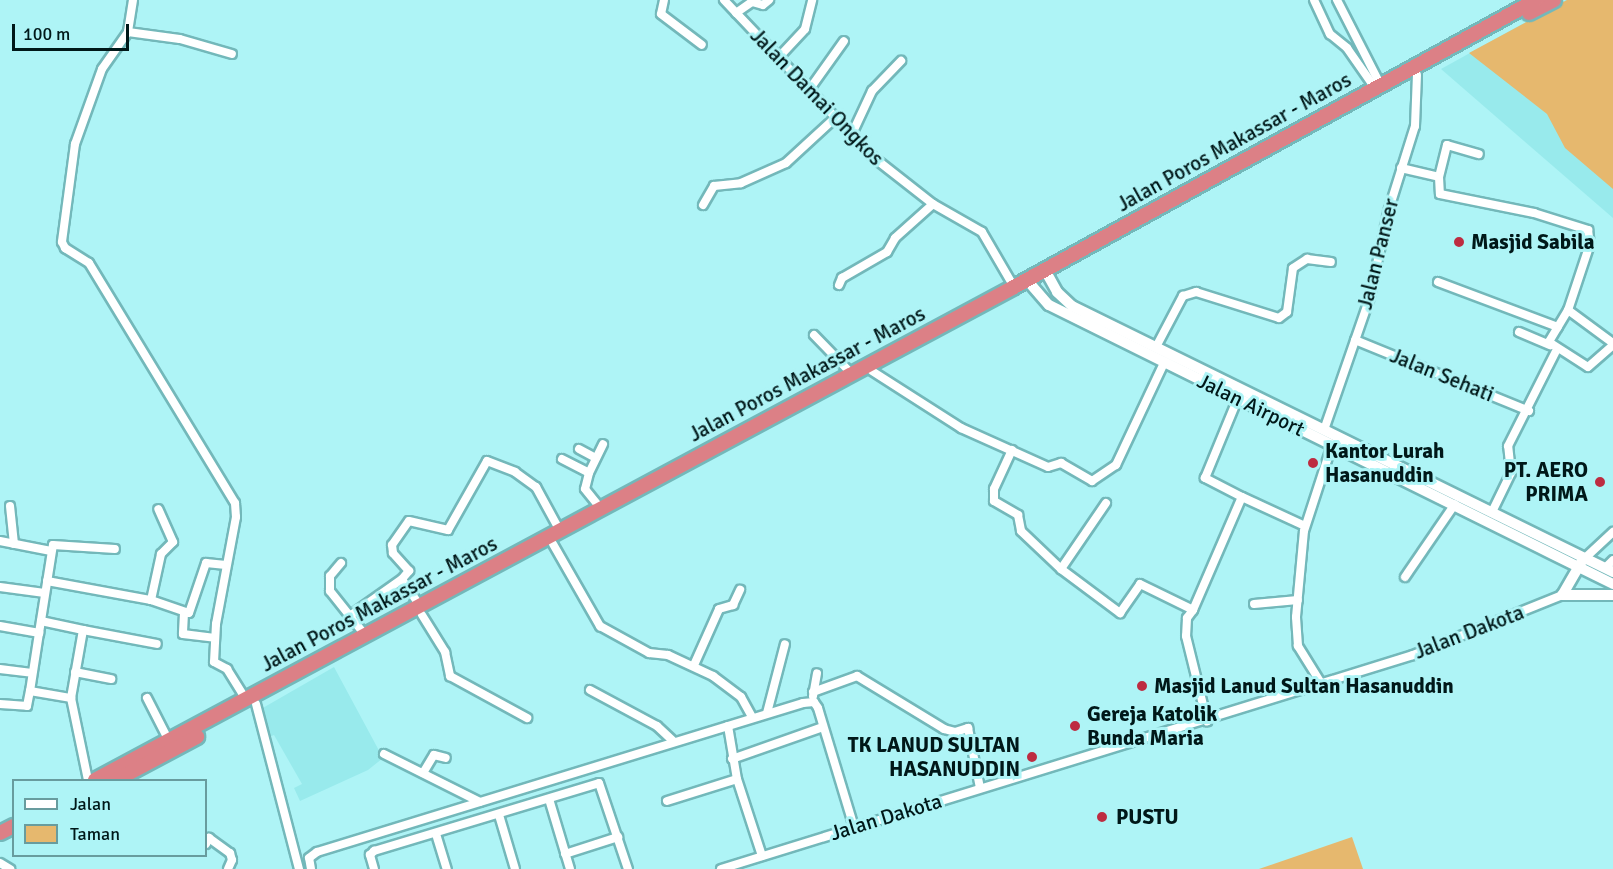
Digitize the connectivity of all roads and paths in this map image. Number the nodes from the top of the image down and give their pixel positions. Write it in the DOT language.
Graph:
graph roads {
  1 [pos="133,0"];
  2 [pos="664,0"];
  3 [pos="724,0"];
  4 [pos="769,0"];
  5 [pos="812,0"];
  6 [pos="1314,0"];
  7 [pos="1337,0"];
  8 [pos="1536,0"];
  9 [pos="1554,0"];
  10 [pos="736,13"];
  11 [pos="128,32"];
  12 [pos="844,41"];
  13 [pos="702,45"];
  14 [pos="232,54"];
  15 [pos="779,57"];
  16 [pos="901,61"];
  17 [pos="1418,75"];
  18 [pos="1378,86"];
  19 [pos="809,90"];
  20 [pos="835,118"];
  21 [pos="851,136"];
  22 [pos="1479,154"];
  23 [pos="1401,168"];
  24 [pos="1439,177"];
  25 [pos="933,204"];
  26 [pos="703,205"];
  27 [pos="1331,262"];
  28 [pos="1046,274"];
  29 [pos="1438,282"];
  30 [pos="1029,283"];
  31 [pos="839,285"];
  32 [pos="1014,287"];
  33 [pos="1568,310"];
  34 [pos="1098,323"];
  35 [pos="1558,327"];
  36 [pos="1519,332"];
  37 [pos="814,335"];
  38 [pos="1355,340"];
  39 [pos="1613,344"];
  40 [pos="1156,347"];
  41 [pos="1554,347"];
  42 [pos="1164,363"];
  43 [pos="872,371"];
  44 [pos="851,373"];
  45 [pos="1238,398"];
  46 [pos="1528,411"];
  47 [pos="1305,426"];
  48 [pos="1324,430"];
  49 [pos="603,444"];
  50 [pos="1332,445"];
  51 [pos="579,449"];
  52 [pos="1012,450"];
  53 [pos="596,458"];
  54 [pos="562,459"];
  55 [pos="589,473"];
  56 [pos="1442,492"];
  57 [pos="1242,498"];
  58 [pos="1106,503"];
  59 [pos="1455,504"];
  60 [pos="10,506"];
  61 [pos="158,509"];
  62 [pos="601,509"];
  63 [pos="1492,512"];
  64 [pos="581,524"];
  65 [pos="1305,526"];
  66 [pos="560,531"];
  67 [pos="1613,532"];
  68 [pos="0,541"];
  69 [pos="14,544"];
  70 [pos="553,544"];
  71 [pos="115,549"];
  72 [pos="51,551"];
  73 [pos="1581,562"];
  74 [pos="340,563"];
  75 [pos="226,565"];
  76 [pos="1610,567"];
  77 [pos="1061,569"];
  78 [pos="1405,577"];
  79 [pos="402,579"];
  80 [pos="47,581"];
  81 [pos="1613,584"];
  82 [pos="0,587"];
  83 [pos="740,590"];
  84 [pos="45,593"];
  85 [pos="1562,595"];
  86 [pos="1613,596"];
  87 [pos="151,600"];
  88 [pos="1298,600"];
  89 [pos="1254,604"];
  90 [pos="421,610"];
  91 [pos="1193,610"];
  92 [pos="184,613"];
  93 [pos="351,615"];
  94 [pos="41,621"];
  95 [pos="0,626"];
  96 [pos="83,630"];
  97 [pos="39,633"];
  98 [pos="365,635"];
  99 [pos="215,638"];
  100 [pos="157,644"];
  101 [pos="784,645"];
  102 [pos="694,665"];
  103 [pos="0,669"];
  104 [pos="75,672"];
  105 [pos="816,672"];
  106 [pos="32,673"];
  107 [pos="111,679"];
  108 [pos="1321,683"];
  109 [pos="590,690"];
  110 [pos="30,691"];
  111 [pos="813,692"];
  112 [pos="71,698"];
  113 [pos="147,698"];
  114 [pos="251,702"];
  115 [pos="814,702"];
  116 [pos="0,704"];
  117 [pos="767,713"];
  118 [pos="752,717"];
  119 [pos="527,718"];
  120 [pos="1207,721"];
  121 [pos="728,726"];
  122 [pos="823,727"];
  123 [pos="169,741"];
  124 [pos="673,741"];
  125 [pos="384,754"];
  126 [pos="446,758"];
  127 [pos="732,759"];
  128 [pos="423,773"];
  129 [pos="88,779"];
  130 [pos="97,779"];
  131 [pos="118,779"];
  132 [pos="736,779"];
  133 [pos="980,788"];
  134 [pos="549,799"];
  135 [pos="667,801"];
  136 [pos="480,802"];
  137 [pos="499,815"];
  138 [pos="854,827"];
  139 [pos="436,834"];
  140 [pos="618,837"];
  141 [pos="207,842"];
  142 [pos="566,854"];
  143 [pos="762,856"];
  144 [pos="0,863"];
  145 [pos="10,869"];
  146 [pos="228,869"];
  147 [pos="299,869"];
  148 [pos="311,869"];
  149 [pos="374,869"];
  150 [pos="447,869"];
  151 [pos="515,869"];
  152 [pos="570,869"];
  153 [pos="628,869"];
  154 [pos="722,869"];
  1 -- 11 [label="street"];
  2 -- 13 [label="street"];
  3 -- 10 [label="street, Jalan Damai Ongkos"];
  4 -- 10 [label="street"];
  5 -- 15 [label="street"];
  6 -- 18 [label="street"];
  7 -- 18 [label="street"];
  8 -- 18 [label="highway, Jalan Poros Makassar - Maros"];
  9 -- 17 [label="highway, Jalan Poros Makassar - Maros"];
  10 -- 15 [label="street, Jalan Damai Ongkos"];
  11 -- 14 [label="street"];
  11 -- 75 [label="street"];
  12 -- 19 [label="street"];
  15 -- 19 [label="street, Jalan Damai Ongkos"];
  16 -- 21 [label="street"];
  17 -- 23 [label="street, Jalan Panser"];
  17 -- 28 [label="highway, Jalan Poros Makassar - Maros"];
  18 -- 28 [label="highway, Jalan Poros Makassar - Maros"];
  19 -- 20 [label="street, Jalan Damai Ongkos"];
  20 -- 21 [label="street, Jalan Damai Ongkos"];
  20 -- 26 [label="street"];
  21 -- 25 [label="street, Jalan Damai Ongkos"];
  22 -- 24 [label="street"];
  23 -- 24 [label="street"];
  23 -- 38 [label="street, Jalan Panser"];
  24 -- 33 [label="street"];
  25 -- 31 [label="street"];
  25 -- 32 [label="street, Jalan Damai Ongkos"];
  27 -- 40 [label="street"];
  28 -- 30 [label="highway, Jalan Poros Makassar - Maros"];
  28 -- 34 [label="street, Jalan Airport"];
  29 -- 35 [label="street"];
  30 -- 32 [label="highway, Jalan Poros Makassar - Maros"];
  30 -- 34 [label="street, Jalan Airport"];
  30 -- 43 [label="highway, Jalan Poros Makassar - Maros"];
  32 -- 44 [label="highway, Jalan Poros Makassar - Maros"];
  33 -- 35 [label="street"];
  33 -- 39 [label="street"];
  34 -- 40 [label="street, Jalan Airport"];
  34 -- 42 [label="street, Jalan Airport"];
  35 -- 41 [label="street"];
  36 -- 41 [label="street"];
  37 -- 44 [label="street"];
  38 -- 46 [label="street, Jalan Sehati"];
  38 -- 48 [label="street, Jalan Panser"];
  39 -- 41 [label="street"];
  40 -- 47 [label="street, Jalan Airport"];
  41 -- 46 [label="street"];
  42 -- 45 [label="street, Jalan Airport"];
  42 -- 52 [label="street"];
  43 -- 52 [label="street"];
  43 -- 64 [label="highway, Jalan Poros Makassar - Maros"];
  44 -- 62 [label="highway, Jalan Poros Makassar - Maros"];
  45 -- 47 [label="street, Jalan Airport"];
  45 -- 57 [label="street"];
  46 -- 63 [label="street"];
  47 -- 48 [label="street, Jalan Airport"];
  47 -- 50 [label="street, Jalan Airport"];
  48 -- 56 [label="street, Jalan Airport"];
  49 -- 53 [label="street"];
  50 -- 56 [label="street, Jalan Airport"];
  50 -- 65 [label="street"];
  51 -- 53 [label="street"];
  52 -- 77 [label="street"];
  53 -- 55 [label="street"];
  54 -- 55 [label="street"];
  55 -- 62 [label="street"];
  56 -- 59 [label="street, Jalan Airport"];
  56 -- 63 [label="street, Jalan Airport"];
  57 -- 65 [label="street"];
  57 -- 91 [label="street"];
  58 -- 77 [label="street"];
  59 -- 73 [label="street, Jalan Airport"];
  59 -- 78 [label="street"];
  60 -- 69 [label="street"];
  61 -- 87 [label="street"];
  62 -- 64 [label="highway, Jalan Poros Makassar - Maros"];
  63 -- 73 [label="street, Jalan Airport"];
  64 -- 66 [label="highway, Jalan Poros Makassar - Maros"];
  64 -- 70 [label="highway, Jalan Poros Makassar - Maros"];
  65 -- 88 [label="street"];
  66 -- 79 [label="street"];
  66 -- 90 [label="highway, Jalan Poros Makassar - Maros"];
  67 -- 73 [label="street"];
  68 -- 69 [label="street"];
  69 -- 72 [label="street"];
  70 -- 90 [label="highway, Jalan Poros Makassar - Maros"];
  70 -- 102 [label="street"];
  71 -- 72 [label="street"];
  72 -- 80 [label="street"];
  73 -- 76 [label="street, Jalan Airport"];
  73 -- 81 [label="street, Jalan Airport"];
  73 -- 85 [label="street"];
  74 -- 93 [label="street"];
  75 -- 92 [label="street"];
  75 -- 99 [label="street"];
  77 -- 91 [label="street"];
  79 -- 90 [label="street"];
  79 -- 93 [label="street"];
  80 -- 84 [label="street"];
  80 -- 87 [label="street"];
  82 -- 84 [label="street"];
  83 -- 102 [label="street"];
  84 -- 94 [label="street"];
  85 -- 86 [label="street"];
  85 -- 108 [label="street, Jalan Dakota"];
  87 -- 92 [label="street"];
  88 -- 89 [label="street"];
  88 -- 108 [label="street"];
  90 -- 98 [label="highway, Jalan Poros Makassar - Maros"];
  90 -- 114 [label="highway, Jalan Poros Makassar - Maros"];
  90 -- 119 [label="street"];
  91 -- 120 [label="street"];
  92 -- 99 [label="street"];
  93 -- 98 [label="street"];
  94 -- 96 [label="street"];
  94 -- 97 [label="street"];
  95 -- 97 [label="street"];
  96 -- 100 [label="street"];
  96 -- 104 [label="street"];
  97 -- 106 [label="street"];
  98 -- 114 [label="highway, Jalan Poros Makassar - Maros"];
  99 -- 114 [label="street"];
  101 -- 117 [label="street"];
  102 -- 118 [label="street"];
  103 -- 106 [label="street"];
  104 -- 107 [label="street"];
  104 -- 112 [label="street"];
  105 -- 111 [label="street"];
  106 -- 110 [label="street"];
  108 -- 120 [label="street, Jalan Dakota"];
  109 -- 124 [label="street"];
  110 -- 112 [label="street"];
  110 -- 116 [label="street"];
  111 -- 115 [label="street"];
  111 -- 133 [label="street"];
  112 -- 129 [label="street"];
  113 -- 123 [label="street"];
  114 -- 123 [label="highway, Jalan Poros Makassar - Maros"];
  114 -- 131 [label="highway, Jalan Poros Makassar - Maros"];
  114 -- 147 [label="street"];
  115 -- 117 [label="street"];
  115 -- 122 [label="street"];
  117 -- 118 [label="street"];
  118 -- 121 [label="street"];
  120 -- 133 [label="street, Jalan Dakota"];
  121 -- 124 [label="street"];
  121 -- 127 [label="street"];
  122 -- 127 [label="street"];
  122 -- 138 [label="street"];
  123 -- 130 [label="highway, Jalan Poros Makassar - Maros"];
  124 -- 136 [label="street"];
  125 -- 128 [label="street"];
  126 -- 128 [label="street"];
  127 -- 132 [label="street"];
  128 -- 136 [label="street"];
  132 -- 135 [label="street"];
  132 -- 143 [label="street"];
  133 -- 138 [label="street, Jalan Dakota"];
  134 -- 137 [label="street"];
  134 -- 140 [label="street"];
  134 -- 142 [label="street"];
  136 -- 148 [label="street"];
  137 -- 139 [label="street"];
  137 -- 151 [label="street"];
  138 -- 143 [label="street, Jalan Dakota"];
  139 -- 149 [label="street"];
  139 -- 150 [label="street"];
  140 -- 142 [label="street"];
  140 -- 153 [label="street"];
  141 -- 146 [label="street"];
  142 -- 152 [label="street"];
  143 -- 154 [label="street, Jalan Dakota"];
  144 -- 145 [label="street"];
}
